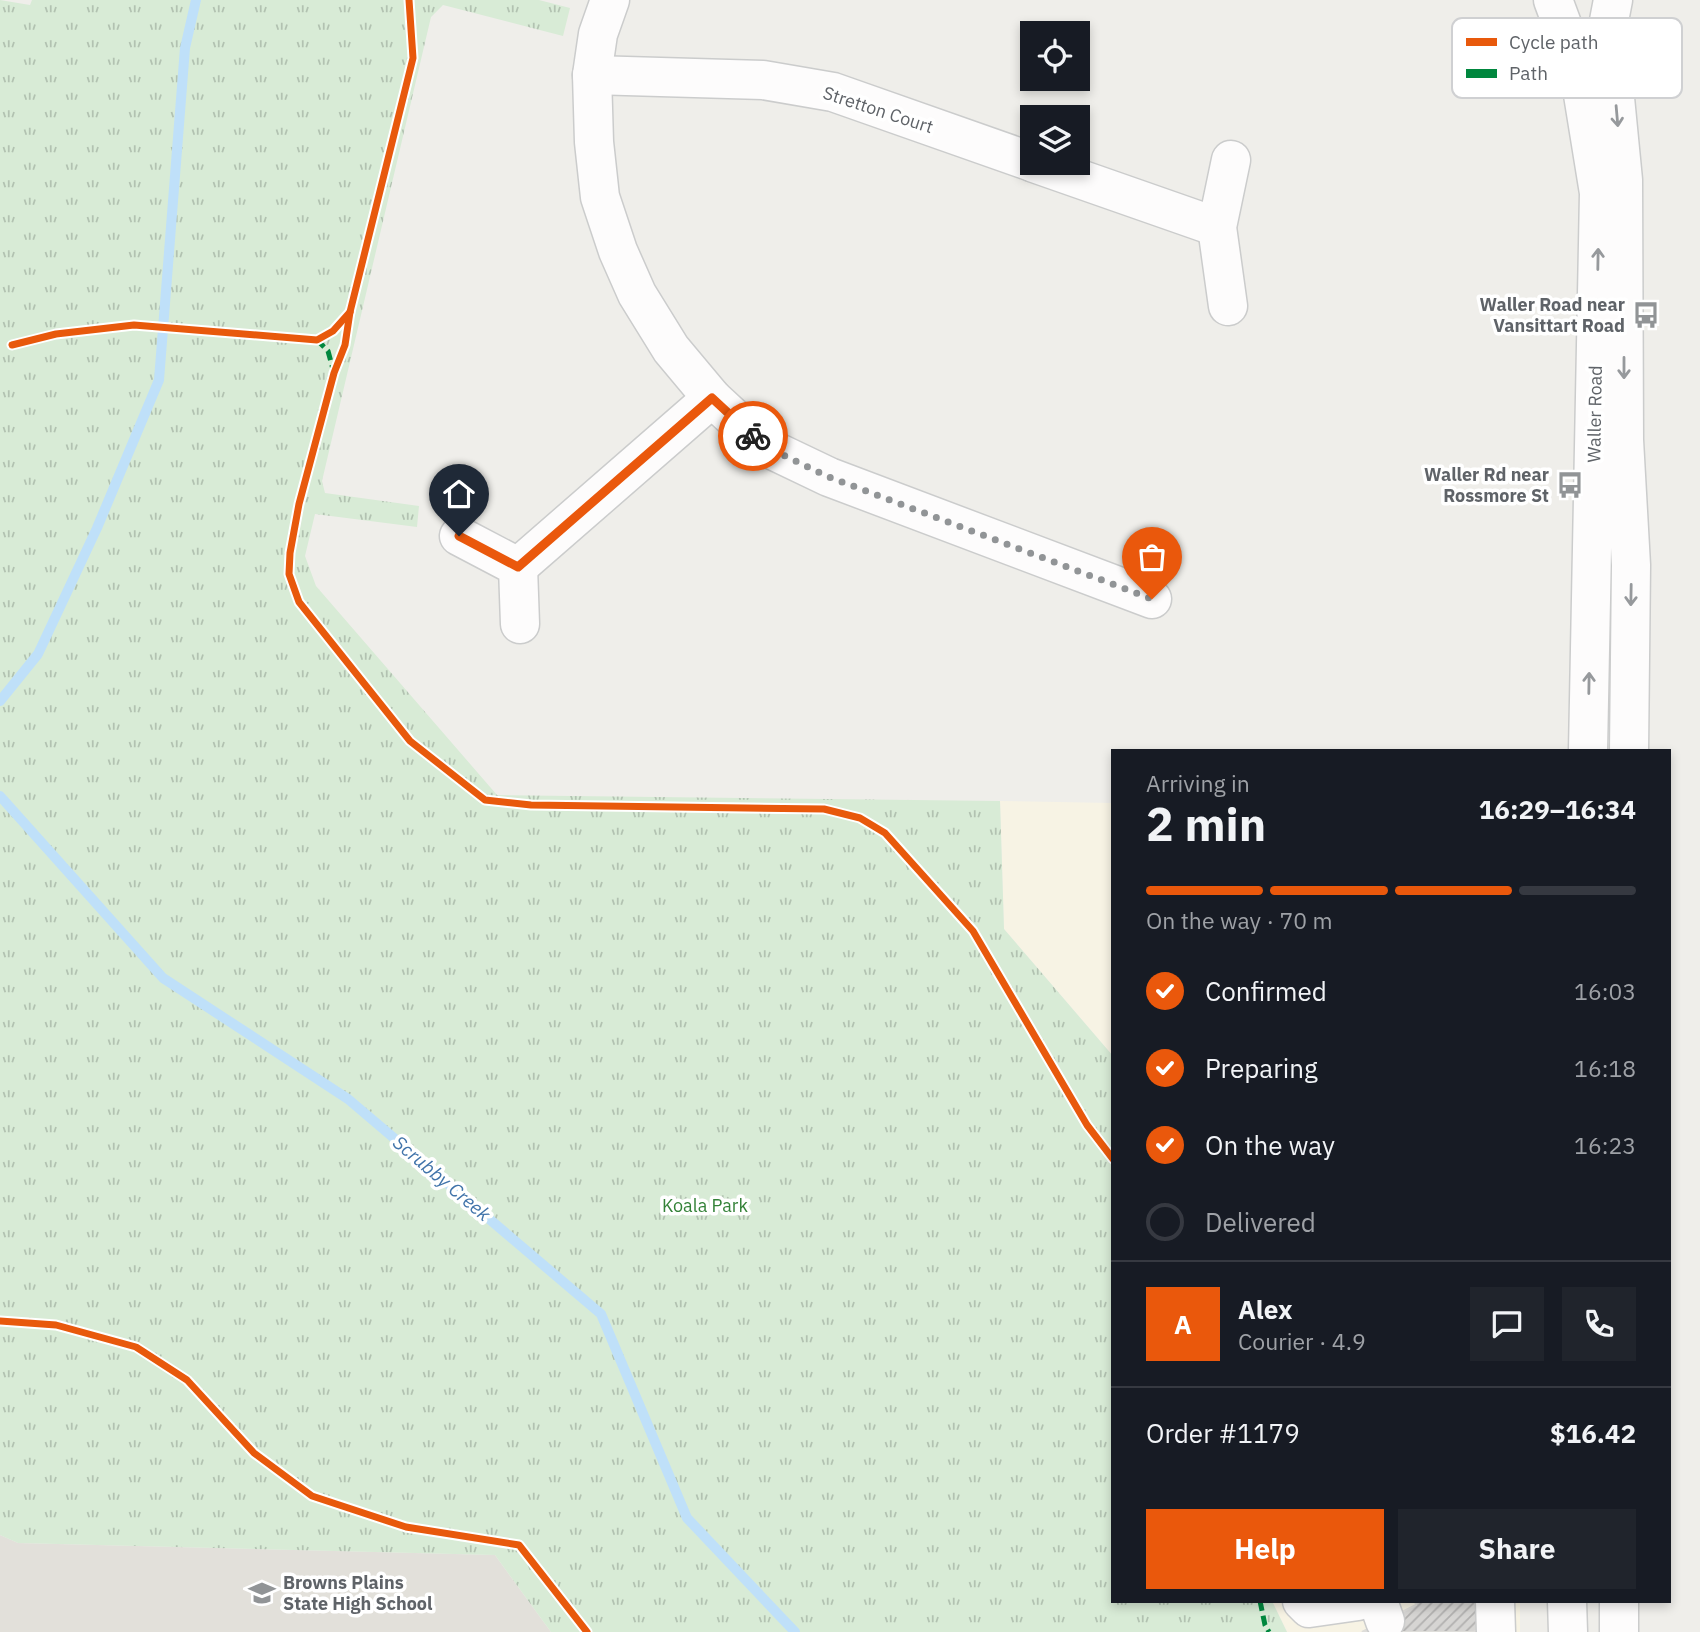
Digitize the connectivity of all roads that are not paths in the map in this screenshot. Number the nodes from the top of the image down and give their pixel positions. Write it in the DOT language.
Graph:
graph roads {
  1 [pos="610,0"];
  2 [pos="1553,0"];
  3 [pos="1613,0"];
  4 [pos="1559,18"];
  5 [pos="1610,18"];
  6 [pos="592,75"];
  7 [pos="1583,98"];
  8 [pos="1615,98"];
  9 [pos="1020,157"];
  10 [pos="1231,160"];
  11 [pos="1070,175"];
  12 [pos="1217,227"];
  13 [pos="1228,306"];
  14 [pos="712,398"];
  15 [pos="459,536"];
  16 [pos="518,567"];
  17 [pos="1152,599"];
  18 [pos="520,624"];
  19 [pos="1588,749"];
  20 [pos="1629,749"];
  21 [pos="1304,1603"];
  22 [pos="1495,1603"];
  23 [pos="1567,1603"];
  24 [pos="1619,1603"];
  25 [pos="1374,1608"];
  26 [pos="1496,1632"];
  27 [pos="1567,1632"];
  28 [pos="1619,1632"];
  1 -- 6 [label="street"];
  4 -- 2 [label="street, Waller Road, one-way"];
  3 -- 5 [label="street, Waller Road, one-way"];
  6 -- 9 [label="street, Stretton Court"];
  6 -- 14 [label="street"];
  19 -- 7 [label="street, Waller Road, one-way"];
  8 -- 20 [label="street, Waller Road, one-way"];
  10 -- 12 [label="street"];
  11 -- 12 [label="street, Stretton Court"];
  12 -- 13 [label="street"];
  14 -- 16 [label="street"];
  14 -- 17 [label="street"];
  15 -- 16 [label="street"];
  16 -- 18 [label="street"];
  21 -- 25 [label="street"];
  22 -- 26 [label="street"];
  23 -- 27 [label="street"];
  24 -- 28 [label="street"];
}
